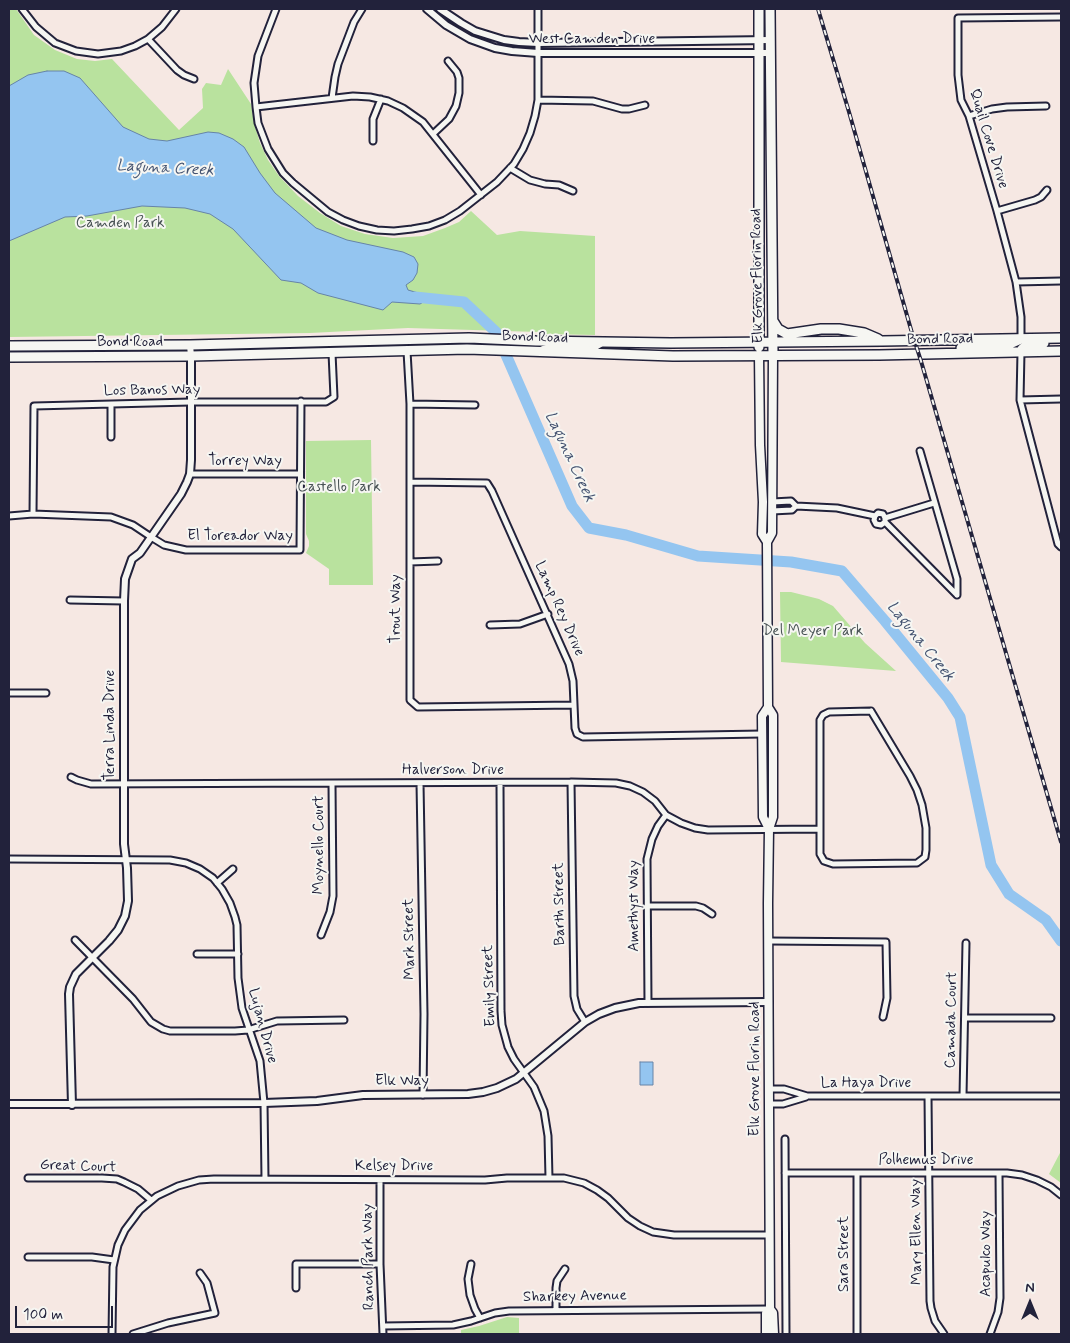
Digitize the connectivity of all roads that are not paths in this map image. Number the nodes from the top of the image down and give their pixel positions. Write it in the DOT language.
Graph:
graph roads {
  1 [pos="22,9"];
  2 [pos="176,9"];
  3 [pos="276,9"];
  4 [pos="362,9"];
  5 [pos="427,9"];
  6 [pos="440,9"];
  7 [pos="538,9"];
  8 [pos="759,9"];
  9 [pos="770,9"];
  10 [pos="1061,17"];
  11 [pos="148,39"];
  12 [pos="759,40"];
  13 [pos="770,40"];
  14 [pos="538,43"];
  15 [pos="759,52"];
  16 [pos="538,53"];
  17 [pos="770,53"];
  18 [pos="448,61"];
  19 [pos="194,79"];
  20 [pos="332,98"];
  21 [pos="381,99"];
  22 [pos="538,100"];
  23 [pos="645,105"];
  24 [pos="1046,106"];
  25 [pos="256,107"];
  26 [pos="759,116"];
  27 [pos="969,116"];
  28 [pos="433,134"];
  29 [pos="373,141"];
  30 [pos="771,156"];
  31 [pos="510,168"];
  32 [pos="759,174"];
  33 [pos="1047,190"];
  34 [pos="573,191"];
  35 [pos="482,195"];
  36 [pos="771,197"];
  37 [pos="997,211"];
  38 [pos="1016,282"];
  39 [pos="1061,282"];
  40 [pos="773,320"];
  41 [pos="1021,338"];
  42 [pos="1061,338"];
  43 [pos="882,341"];
  44 [pos="601,342"];
  45 [pos="759,342"];
  46 [pos="773,342"];
  47 [pos="1061,343"];
  48 [pos="190,345"];
  49 [pos="9,346"];
  50 [pos="407,351"];
  51 [pos="1061,351"];
  52 [pos="532,352"];
  53 [pos="1021,352"];
  54 [pos="332,353"];
  55 [pos="948,353"];
  56 [pos="759,355"];
  57 [pos="773,355"];
  58 [pos="191,356"];
  59 [pos="9,357"];
  60 [pos="1061,399"];
  61 [pos="1020,400"];
  62 [pos="301,401"];
  63 [pos="190,402"];
  64 [pos="410,404"];
  65 [pos="111,405"];
  66 [pos="475,405"];
  67 [pos="111,438"];
  68 [pos="920,451"];
  69 [pos="190,474"];
  70 [pos="300,474"];
  71 [pos="761,479"];
  72 [pos="410,482"];
  73 [pos="772,502"];
  74 [pos="934,503"];
  75 [pos="796,506"];
  76 [pos="772,511"];
  77 [pos="33,514"];
  78 [pos="9,516"];
  79 [pos="875,516"];
  80 [pos="885,520"];
  81 [pos="151,537"];
  82 [pos="767,542"];
  83 [pos="1061,547"];
  84 [pos="438,561"];
  85 [pos="410,562"];
  86 [pos="70,600"];
  87 [pos="124,601"];
  88 [pos="548,614"];
  89 [pos="490,625"];
  90 [pos="9,693"];
  91 [pos="46,693"];
  92 [pos="574,705"];
  93 [pos="768,707"];
  94 [pos="762,734"];
  95 [pos="71,777"];
  96 [pos="571,782"];
  97 [pos="420,783"];
  98 [pos="500,783"];
  99 [pos="124,784"];
  100 [pos="332,784"];
  101 [pos="666,815"];
  102 [pos="769,829"];
  103 [pos="820,829"];
  104 [pos="9,859"];
  105 [pos="126,859"];
  106 [pos="233,869"];
  107 [pos="217,883"];
  108 [pos="647,906"];
  109 [pos="712,914"];
  110 [pos="321,935"];
  111 [pos="75,940"];
  112 [pos="769,941"];
  113 [pos="966,943"];
  114 [pos="197,954"];
  115 [pos="238,954"];
  116 [pos="92,958"];
  117 [pos="648,1002"];
  118 [pos="770,1002"];
  119 [pos="883,1017"];
  120 [pos="965,1018"];
  121 [pos="1051,1018"];
  122 [pos="344,1020"];
  123 [pos="585,1022"];
  124 [pos="248,1030"];
  125 [pos="524,1073"];
  126 [pos="769,1089"];
  127 [pos="423,1095"];
  128 [pos="807,1096"];
  129 [pos="928,1096"];
  130 [pos="964,1096"];
  131 [pos="1061,1096"];
  132 [pos="264,1103"];
  133 [pos="9,1104"];
  134 [pos="770,1104"];
  135 [pos="72,1105"];
  136 [pos="785,1139"];
  137 [pos="785,1173"];
  138 [pos="929,1173"];
  139 [pos="999,1173"];
  140 [pos="857,1174"];
  141 [pos="28,1178"];
  142 [pos="549,1178"];
  143 [pos="265,1179"];
  144 [pos="380,1180"];
  145 [pos="1061,1195"];
  146 [pos="151,1200"];
  147 [pos="770,1234"];
  148 [pos="28,1257"];
  149 [pos="114,1260"];
  150 [pos="380,1264"];
  151 [pos="471,1264"];
  152 [pos="565,1269"];
  153 [pos="200,1272"];
  154 [pos="296,1288"];
  155 [pos="770,1309"];
  156 [pos="556,1310"];
  157 [pos="480,1318"];
  158 [pos="383,1326"];
  159 [pos="112,1334"];
  160 [pos="134,1334"];
  161 [pos="383,1334"];
  162 [pos="766,1334"];
  163 [pos="774,1334"];
  164 [pos="786,1334"];
  165 [pos="857,1334"];
  166 [pos="944,1334"];
  167 [pos="990,1334"];
  1 -- 11 [label="street"];
  2 -- 11 [label="street"];
  3 -- 25 [label="street"];
  4 -- 20 [label="street"];
  5 -- 16 [label="street, West Camden Drive"];
  6 -- 14 [label="street, West Camden Drive"];
  7 -- 14 [label="street"];
  8 -- 12 [label="main road, Elk Grove Florin Road"];
  9 -- 13 [label="main road, Elk Grove Florin Road"];
  10 -- 27 [label="street, Quail Cove Drive"];
  11 -- 19 [label="street"];
  12 -- 13 [label="street, West Camden Drive"];
  12 -- 14 [label="street, West Camden Drive"];
  12 -- 15 [label="main road, Elk Grove Florin Road"];
  13 -- 17 [label="main road, Elk Grove Florin Road"];
  14 -- 16 [label="street"];
  15 -- 16 [label="street, West Camden Drive"];
  15 -- 17 [label="street, West Camden Drive"];
  15 -- 26 [label="main road, Elk Grove Florin Road"];
  16 -- 22 [label="street"];
  17 -- 30 [label="main road, Elk Grove Florin Road"];
  18 -- 28 [label="street"];
  20 -- 21 [label="street"];
  20 -- 25 [label="street"];
  21 -- 28 [label="street"];
  21 -- 29 [label="street"];
  22 -- 23 [label="street"];
  22 -- 31 [label="street"];
  24 -- 27 [label="street"];
  25 -- 35 [label="street"];
  26 -- 30 [label="main road"];
  26 -- 32 [label="main road, Elk Grove Florin Road"];
  27 -- 37 [label="street, Quail Cove Drive"];
  28 -- 35 [label="street"];
  30 -- 36 [label="main road, Elk Grove Florin Road"];
  31 -- 34 [label="street"];
  31 -- 35 [label="street"];
  32 -- 36 [label="main road"];
  32 -- 45 [label="main road, Elk Grove Florin Road"];
  33 -- 37 [label="street"];
  36 -- 40 [label="main road, Elk Grove Florin Road"];
  37 -- 38 [label="street, Quail Cove Drive"];
  38 -- 39 [label="street"];
  38 -- 41 [label="street, Quail Cove Drive"];
  40 -- 43 [label="main road"];
  40 -- 46 [label="main road, Elk Grove Florin Road"];
  41 -- 42 [label="main road, Bond Road"];
  41 -- 43 [label="main road, Bond Road"];
  41 -- 55 [label="main road"];
  43 -- 46 [label="main road, Bond Road"];
  44 -- 45 [label="main road, Bond Road"];
  44 -- 48 [label="main road, Bond Road"];
  44 -- 52 [label="main road"];
  45 -- 46 [label="main road, Bond Road"];
  45 -- 56 [label="main road, Elk Grove Florin Road"];
  46 -- 57 [label="main road, Elk Grove Florin Road"];
  47 -- 53 [label="main road"];
  48 -- 49 [label="main road, Bond Road"];
  48 -- 58 [label="street, Terra Linda Drive"];
  50 -- 52 [label="main road, Bond Road"];
  50 -- 54 [label="main road, Bond Road"];
  50 -- 64 [label="street, Trout Way"];
  51 -- 53 [label="main road, Bond Road"];
  52 -- 56 [label="main road, Bond Road"];
  53 -- 55 [label="main road, Bond Road"];
  53 -- 61 [label="street"];
  54 -- 58 [label="main road, Bond Road"];
  54 -- 62 [label="street, Los Banos Way"];
  55 -- 57 [label="main road, Bond Road"];
  56 -- 57 [label="main road, Bond Road"];
  56 -- 71 [label="main road, Elk Grove Florin Road"];
  57 -- 73 [label="main road, Elk Grove Florin Road"];
  58 -- 59 [label="main road, Bond Road"];
  58 -- 63 [label="street, Terra Linda Drive"];
  60 -- 61 [label="street"];
  61 -- 83 [label="street"];
  62 -- 63 [label="street, Los Banos Way"];
  62 -- 70 [label="street, El Toreador Way"];
  63 -- 65 [label="street, Los Banos Way"];
  63 -- 69 [label="street, Terra Linda Drive"];
  64 -- 66 [label="street"];
  64 -- 72 [label="street, Trout Way"];
  65 -- 67 [label="street"];
  65 -- 77 [label="street, Los Banos Way"];
  68 -- 74 [label="street"];
  69 -- 70 [label="street, Torrey Way"];
  69 -- 81 [label="street, Terra Linda Drive"];
  70 -- 81 [label="street, El Toreador Way"];
  71 -- 76 [label="main road"];
  71 -- 82 [label="main road, Elk Grove Florin Road"];
  72 -- 85 [label="street, Trout Way"];
  72 -- 88 [label="street, Lamp Rey Drive"];
  73 -- 75 [label="street"];
  73 -- 76 [label="main road, Elk Grove Florin Road"];
  74 -- 80 [label="street"];
  74 -- 80 [label="street"];
  75 -- 76 [label="street"];
  75 -- 79 [label="street"];
  76 -- 82 [label="main road, Elk Grove Florin Road"];
  77 -- 78 [label="street, El Toreador Way"];
  77 -- 81 [label="street, El Toreador Way"];
  79 -- 80 [label="street"];
  79 -- 80 [label="street"];
  81 -- 87 [label="street, Terra Linda Drive"];
  82 -- 93 [label="main road, Elk Grove Florin Road"];
  84 -- 85 [label="street"];
  85 -- 92 [label="street, Trout Way"];
  86 -- 87 [label="street"];
  87 -- 99 [label="street, Terra Linda Drive"];
  88 -- 89 [label="street"];
  88 -- 92 [label="street, Lamp Rey Drive"];
  90 -- 91 [label="street"];
  92 -- 94 [label="street, Lamp Rey Drive"];
  93 -- 94 [label="main road, Elk Grove Florin Road"];
  93 -- 102 [label="main road, Elk Grove Florin Road"];
  94 -- 102 [label="main road, Elk Grove Florin Road"];
  95 -- 99 [label="street, Halverson Drive"];
  96 -- 98 [label="street, Halverson Drive"];
  96 -- 101 [label="street, Halverson Drive"];
  96 -- 123 [label="street, Barth Street"];
  97 -- 98 [label="street, Halverson Drive"];
  97 -- 100 [label="street, Halverson Drive"];
  97 -- 127 [label="street, Mark Street"];
  98 -- 125 [label="street, Emily Street"];
  99 -- 100 [label="street, Halverson Drive"];
  99 -- 105 [label="street, Terra Linda Drive"];
  100 -- 110 [label="street, Moynello Court"];
  101 -- 102 [label="street, Halverson Drive"];
  101 -- 108 [label="street, Amethyst Way"];
  102 -- 103 [label="street, Halverson Drive"];
  102 -- 112 [label="main road, Elk Grove Florin Road"];
  103 -- 103 [label="street"];
  104 -- 105 [label="street, Lujan Drive"];
  105 -- 107 [label="street, Lujan Drive"];
  105 -- 116 [label="street, Terra Linda Drive"];
  106 -- 107 [label="street"];
  107 -- 115 [label="street, Lujan Drive"];
  108 -- 109 [label="street"];
  108 -- 117 [label="street, Amethyst Way"];
  111 -- 116 [label="street"];
  112 -- 118 [label="main road, Elk Grove Florin Road"];
  112 -- 119 [label="street"];
  113 -- 120 [label="street, Camada Court"];
  114 -- 115 [label="street"];
  115 -- 124 [label="street, Lujan Drive"];
  116 -- 124 [label="street"];
  116 -- 135 [label="street, Terra Linda Drive"];
  117 -- 118 [label="street, Elk Way"];
  117 -- 123 [label="street, Elk Way"];
  118 -- 126 [label="main road, Elk Grove Florin Road"];
  120 -- 121 [label="street"];
  120 -- 130 [label="street, Camada Court"];
  122 -- 124 [label="street"];
  123 -- 125 [label="street, Elk Way"];
  124 -- 132 [label="street, Lujan Drive"];
  125 -- 127 [label="street, Elk Way"];
  125 -- 142 [label="street, Emily Street"];
  126 -- 128 [label="street, La Haya Drive"];
  126 -- 134 [label="main road, Elk Grove Florin Road"];
  127 -- 132 [label="street, Elk Way"];
  128 -- 129 [label="street, La Haya Drive"];
  128 -- 134 [label="street"];
  129 -- 130 [label="street, La Haya Drive"];
  129 -- 138 [label="street, Mary Ellen Way"];
  130 -- 131 [label="street, La Haya Drive"];
  132 -- 135 [label="street, Elk Way"];
  132 -- 143 [label="street, Lujan Drive"];
  133 -- 135 [label="street, Elk Way"];
  134 -- 147 [label="main road, Elk Grove Florin Road"];
  136 -- 137 [label="street"];
  137 -- 140 [label="street, Polhemus Drive"];
  137 -- 164 [label="street"];
  138 -- 139 [label="street, Polhemus Drive"];
  138 -- 140 [label="street, Polhemus Drive"];
  138 -- 166 [label="street, Mary Ellen Way"];
  139 -- 145 [label="street, Polhemus Drive"];
  139 -- 167 [label="street, Acapulco Way"];
  140 -- 165 [label="street, Sara Street"];
  141 -- 146 [label="street, Great Court"];
  142 -- 144 [label="street, Kelsey Drive"];
  142 -- 147 [label="street, Kelsey Drive"];
  143 -- 144 [label="street, Kelsey Drive"];
  143 -- 146 [label="street, Kelsey Drive"];
  144 -- 150 [label="street, Ranch Park Way"];
  146 -- 149 [label="street, Kelsey Drive"];
  147 -- 155 [label="main road, Elk Grove Florin Road"];
  148 -- 149 [label="street"];
  149 -- 159 [label="street, Kelsey Drive"];
  150 -- 154 [label="street"];
  150 -- 158 [label="street, Ranch Park Way"];
  151 -- 157 [label="street"];
  152 -- 156 [label="street"];
  153 -- 160 [label="street"];
  155 -- 156 [label="street, Sharkey Avenue"];
  155 -- 162 [label="main road, Elk Grove Florin Road"];
  155 -- 163 [label="main road, Elk Grove Florin Road"];
  156 -- 157 [label="street, Sharkey Avenue"];
  157 -- 158 [label="street, Sharkey Avenue"];
  158 -- 161 [label="street, Ranch Park Way"];
}
